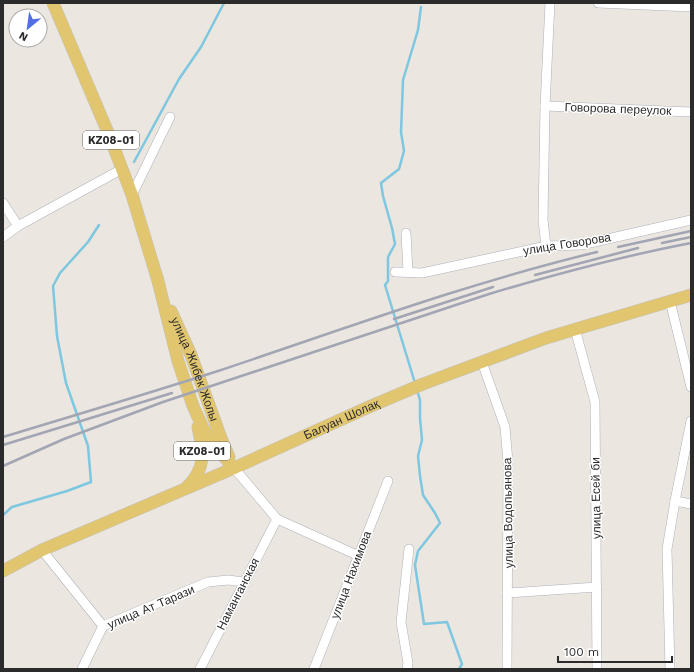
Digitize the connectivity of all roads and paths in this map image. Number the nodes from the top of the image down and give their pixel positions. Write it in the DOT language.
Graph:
graph roads {
  1 [pos="53,3"];
  2 [pos="550,3"];
  3 [pos="598,3"];
  4 [pos="691,7"];
  5 [pos="545,106"];
  6 [pos="691,112"];
  7 [pos="170,117"];
  8 [pos="122,169"];
  9 [pos="132,195"];
  10 [pos="3,203"];
  11 [pos="691,220"];
  12 [pos="18,226"];
  13 [pos="406,233"];
  14 [pos="3,237"];
  15 [pos="546,246"];
  16 [pos="395,272"];
  17 [pos="408,272"];
  18 [pos="158,281"];
  19 [pos="691,295"];
  20 [pos="670,301"];
  21 [pos="575,329"];
  22 [pos="482,362"];
  23 [pos="691,387"];
  24 [pos="193,406"];
  25 [pos="691,421"];
  26 [pos="234,468"];
  27 [pos="388,480"];
  28 [pos="183,490"];
  29 [pos="675,501"];
  30 [pos="691,504"];
  31 [pos="277,519"];
  32 [pos="409,549"];
  33 [pos="42,550"];
  34 [pos="359,556"];
  35 [pos="3,570"];
  36 [pos="244,582"];
  37 [pos="597,587"];
  38 [pos="507,593"];
  39 [pos="103,626"];
  40 [pos="82,669"];
  41 [pos="200,669"];
  42 [pos="314,669"];
  43 [pos="407,669"];
  44 [pos="507,669"];
  45 [pos="597,669"];
  46 [pos="670,669"];
  1 -- 8 [label="main road, улица Жибек Жолы / KZ08-01"];
  2 -- 5 [label="street"];
  3 -- 4 [label="street"];
  5 -- 6 [label="street, Говорова переулок"];
  5 -- 15 [label="street"];
  7 -- 9 [label="street"];
  8 -- 9 [label="main road, улица Жибек Жолы / KZ08-01"];
  8 -- 12 [label="street"];
  9 -- 18 [label="main road, улица Жибек Жолы / KZ08-01"];
  10 -- 12 [label="street"];
  11 -- 15 [label="street, улица Говорова"];
  12 -- 14 [label="street"];
  13 -- 17 [label="street"];
  15 -- 17 [label="street, улица Говорова"];
  16 -- 17 [label="street, улица Говорова"];
  18 -- 24 [label="main road, улица Жибек Жолы / KZ08-01"];
  18 -- 26 [label="main road, улица Жибек Жолы / KZ08-01"];
  19 -- 20 [label="main road, Балуан Шолақ"];
  20 -- 21 [label="main road, Балуан Шолақ"];
  20 -- 23 [label="street"];
  21 -- 22 [label="main road, Балуан Шолақ"];
  21 -- 37 [label="street, улица Есей би"];
  22 -- 26 [label="main road, Балуан Шолақ"];
  22 -- 38 [label="street, улица Водопьянова"];
  24 -- 26 [label="main road, улица Жибек Жолы / KZ08-01"];
  24 -- 28 [label="main road, KZ08-01"];
  25 -- 29 [label="street"];
  26 -- 28 [label="main road, Балуан Шолақ"];
  26 -- 31 [label="street"];
  27 -- 34 [label="street, улица Нахимова"];
  28 -- 33 [label="main road, Балуан Шолақ"];
  29 -- 30 [label="street"];
  29 -- 46 [label="street"];
  31 -- 34 [label="street"];
  31 -- 36 [label="street, Наманганская"];
  32 -- 43 [label="street"];
  33 -- 35 [label="main road, Балуан Шолақ"];
  33 -- 39 [label="street"];
  34 -- 42 [label="street, улица Нахимова"];
  36 -- 39 [label="street, улица Ат Тарази"];
  36 -- 41 [label="street, Наманганская"];
  37 -- 38 [label="street"];
  37 -- 45 [label="street, улица Есей би"];
  38 -- 44 [label="street, улица Водопьянова"];
  39 -- 40 [label="street, улица Ат Тарази"];
}
